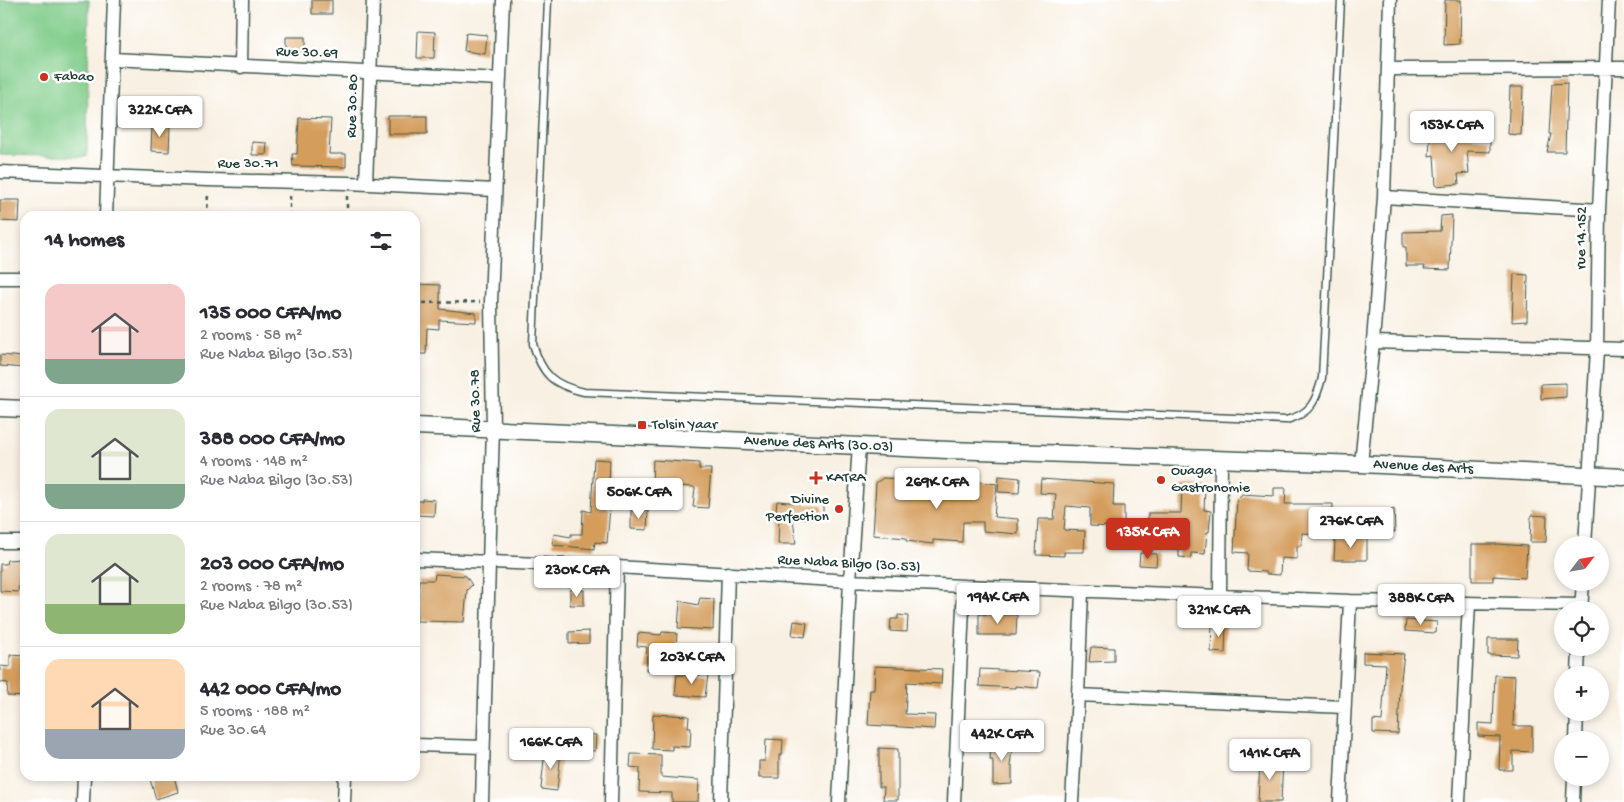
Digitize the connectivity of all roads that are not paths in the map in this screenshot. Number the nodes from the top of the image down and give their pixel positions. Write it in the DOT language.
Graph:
graph roads {
  1 [pos="114,0"];
  2 [pos="242,0"];
  3 [pos="373,0"];
  4 [pos="503,0"];
  5 [pos="548,0"];
  6 [pos="1341,0"];
  7 [pos="1390,0"];
  8 [pos="1609,0"];
  9 [pos="112,60"];
  10 [pos="1605,66"];
  11 [pos="241,67"];
  12 [pos="1624,68"];
  13 [pos="1388,69"];
  14 [pos="370,72"];
  15 [pos="500,79"];
  16 [pos="0,172"];
  17 [pos="108,175"];
  18 [pos="366,184"];
  19 [pos="495,190"];
  20 [pos="1384,197"];
  21 [pos="1599,210"];
  22 [pos="106,211"];
  23 [pos="0,278"];
  24 [pos="20,278"];
  25 [pos="1373,342"];
  26 [pos="1624,349"];
  27 [pos="1597,350"];
  28 [pos="0,408"];
  29 [pos="20,409"];
  30 [pos="420,426"];
  31 [pos="493,428"];
  32 [pos="859,445"];
  33 [pos="1221,459"];
  34 [pos="1361,464"];
  35 [pos="1590,476"];
  36 [pos="1624,477"];
  37 [pos="1586,536"];
  38 [pos="0,542"];
  39 [pos="20,542"];
  40 [pos="420,559"];
  41 [pos="490,562"];
  42 [pos="617,567"];
  43 [pos="728,573"];
  44 [pos="850,581"];
  45 [pos="964,586"];
  46 [pos="1082,591"];
  47 [pos="1220,595"];
  48 [pos="1350,601"];
  49 [pos="1469,603"];
  50 [pos="1554,607"];
  51 [pos="1078,695"];
  52 [pos="1344,707"];
  53 [pos="420,745"];
  54 [pos="484,748"];
  55 [pos="84,781"];
  56 [pos="344,781"];
  57 [pos="1574,786"];
  58 [pos="83,802"];
  59 [pos="344,802"];
  60 [pos="482,802"];
  61 [pos="611,802"];
  62 [pos="721,802"];
  63 [pos="839,802"];
  64 [pos="954,802"];
  65 [pos="1072,802"];
  66 [pos="1340,802"];
  67 [pos="1459,802"];
  68 [pos="1573,802"];
  1 -- 9 [label="street"];
  2 -- 11 [label="street"];
  3 -- 14 [label="street, Rue 30.80"];
  4 -- 15 [label="street, Rue 30.78"];
  5 -- 6 [label="lane"];
  7 -- 13 [label="street"];
  8 -- 10 [label="street, rue 14.152"];
  9 -- 11 [label="street, Rue 30.69"];
  9 -- 17 [label="street"];
  10 -- 12 [label="street"];
  10 -- 13 [label="street"];
  10 -- 21 [label="street, rue 14.152"];
  11 -- 14 [label="street, Rue 30.69"];
  13 -- 20 [label="street"];
  14 -- 15 [label="street, Rue 30.69"];
  14 -- 18 [label="street, Rue 30.80"];
  15 -- 19 [label="street, Rue 30.78"];
  16 -- 17 [label="street, Rue 30.71"];
  17 -- 18 [label="street, Rue 30.71"];
  17 -- 22 [label="street"];
  18 -- 19 [label="street, Rue 30.71"];
  19 -- 31 [label="street, Rue 30.78"];
  20 -- 21 [label="street"];
  20 -- 25 [label="street"];
  21 -- 27 [label="street, rue 14.152"];
  23 -- 24 [label="street"];
  25 -- 27 [label="street"];
  25 -- 34 [label="street"];
  26 -- 27 [label="street"];
  27 -- 35 [label="street, rue 14.152"];
  28 -- 29 [label="street"];
  30 -- 31 [label="street, Avenue des Arts (30.03)"];
  31 -- 32 [label="street, Avenue des Arts (30.03)"];
  31 -- 41 [label="street, Rue 30.78"];
  32 -- 33 [label="street, Avenue des Arts (30.03)"];
  32 -- 44 [label="street"];
  33 -- 34 [label="street, Avenue des Arts"];
  33 -- 47 [label="street"];
  34 -- 35 [label="street, Avenue des Arts"];
  35 -- 36 [label="street, Avenue des Arts"];
  35 -- 37 [label="street, rue 14.152"];
  38 -- 39 [label="street"];
  40 -- 41 [label="street, Rue Naba Bilgo (30.53)"];
  41 -- 42 [label="street, Rue Naba Bilgo (30.53)"];
  41 -- 54 [label="street, Rue 30.78"];
  42 -- 43 [label="street, Rue Naba Bilgo (30.53)"];
  42 -- 61 [label="street"];
  43 -- 44 [label="street, Rue Naba Bilgo (30.53)"];
  43 -- 62 [label="street"];
  44 -- 45 [label="street, Rue Naba Bilgo (30.53)"];
  44 -- 63 [label="street"];
  45 -- 46 [label="street, Rue Naba Bilgo (30.53)"];
  45 -- 64 [label="street"];
  46 -- 47 [label="street, Rue Naba Bilgo (30.53)"];
  46 -- 51 [label="street"];
  47 -- 48 [label="street, Rue Naba Bilgo (30.53)"];
  48 -- 49 [label="street, Rue Naba Bilgo (30.53)"];
  48 -- 52 [label="street"];
  49 -- 50 [label="street, Rue Naba Bilgo (30.53)"];
  49 -- 67 [label="street"];
  51 -- 52 [label="street"];
  51 -- 65 [label="street"];
  52 -- 66 [label="street"];
  53 -- 54 [label="street"];
  54 -- 60 [label="street, Rue 30.78"];
  55 -- 58 [label="street"];
  56 -- 59 [label="street"];
  57 -- 68 [label="street"];
}
